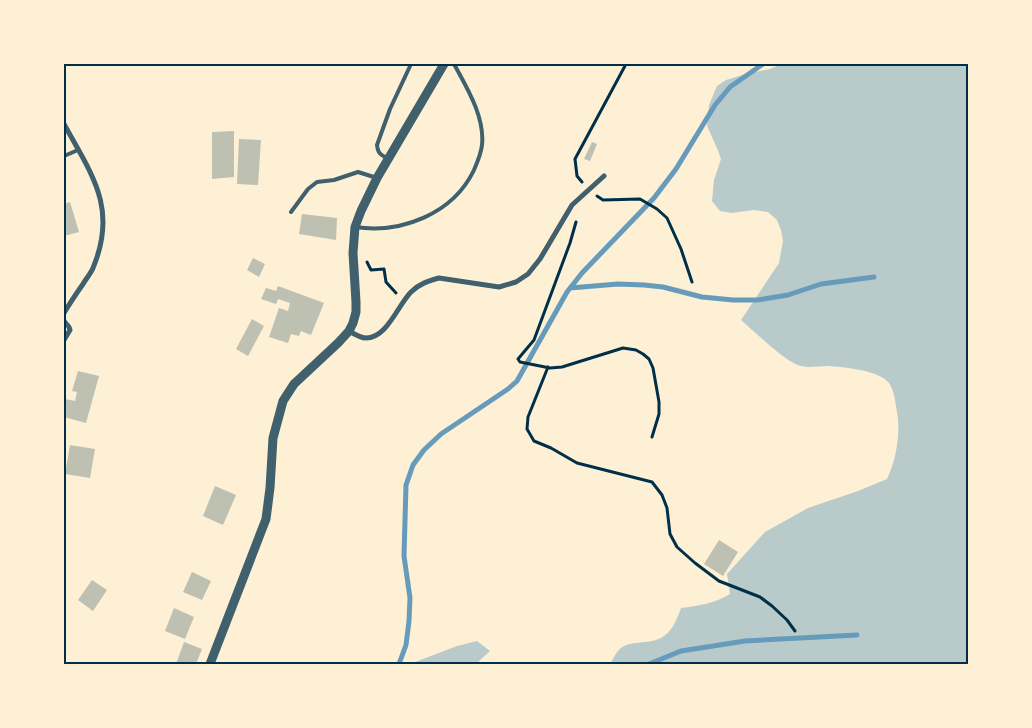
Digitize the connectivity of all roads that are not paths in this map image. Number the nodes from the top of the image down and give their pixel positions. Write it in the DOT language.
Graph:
graph roads {
  1 [pos="411,64"];
  2 [pos="444,64"];
  3 [pos="454,64"];
  4 [pos="64,124"];
  5 [pos="78,150"];
  6 [pos="64,156"];
  7 [pos="389,159"];
  8 [pos="604,176"];
  9 [pos="377,178"];
  10 [pos="291,212"];
  11 [pos="355,228"];
  12 [pos="64,313"];
  13 [pos="64,321"];
  14 [pos="349,331"];
  15 [pos="64,340"];
  16 [pos="210,664"];
  1 -- 7 [label="lane"];
  2 -- 7 [label="street"];
  3 -- 11 [label="lane"];
  4 -- 5 [label="street"];
  5 -- 6 [label="lane"];
  5 -- 12 [label="street"];
  7 -- 9 [label="street"];
  8 -- 14 [label="street"];
  9 -- 10 [label="lane"];
  9 -- 11 [label="street"];
  11 -- 14 [label="street"];
  13 -- 15 [label="street"];
  14 -- 16 [label="street"];
}
